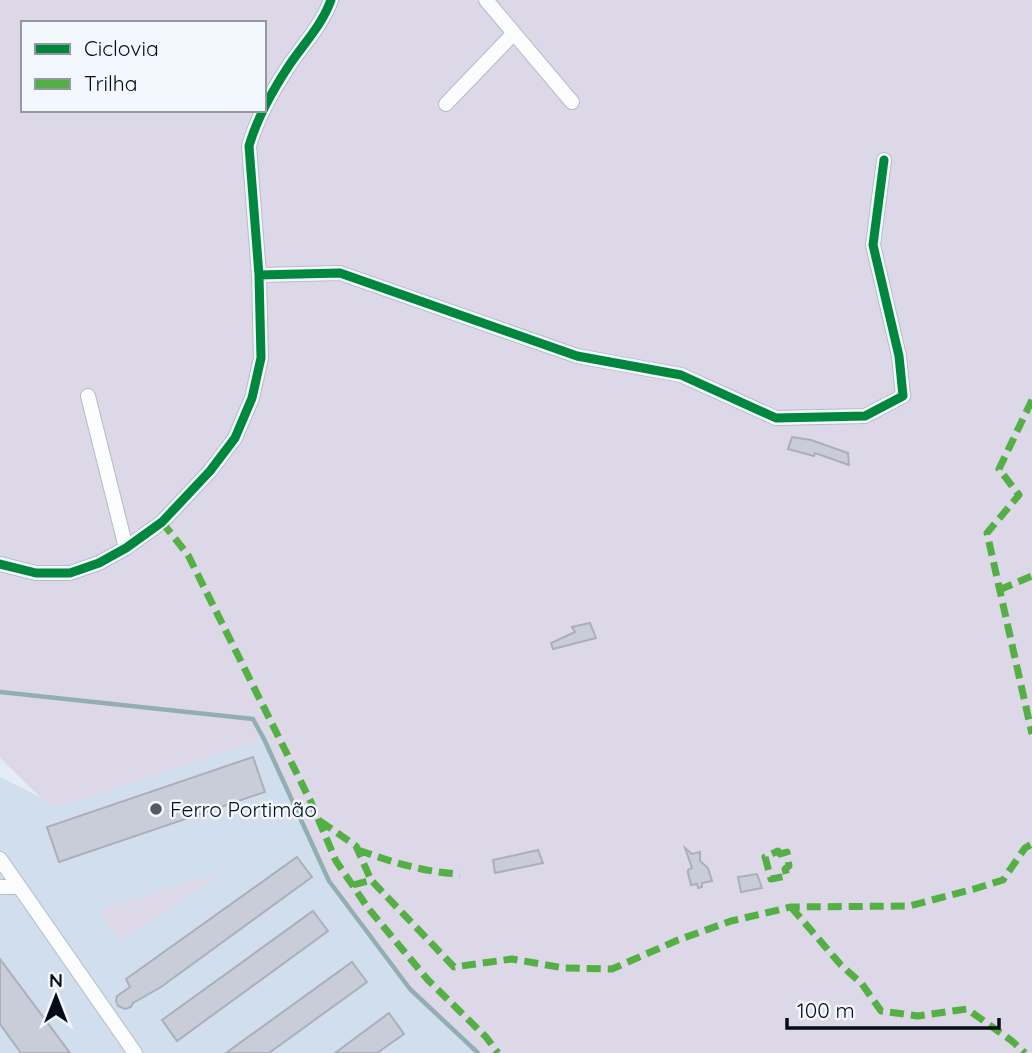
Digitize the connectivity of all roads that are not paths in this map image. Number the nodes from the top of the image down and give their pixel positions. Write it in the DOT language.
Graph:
graph roads {
  1 [pos="331,0"];
  2 [pos="486,0"];
  3 [pos="514,33"];
  4 [pos="572,102"];
  5 [pos="446,104"];
  6 [pos="266,108"];
  7 [pos="264,112"];
  8 [pos="884,160"];
  9 [pos="259,275"];
  10 [pos="88,396"];
  11 [pos="126,548"];
  12 [pos="0,564"];
  13 [pos="0,859"];
  14 [pos="0,887"];
  15 [pos="19,887"];
  16 [pos="135,1053"];
  1 -- 6 [label="street"];
  2 -- 3 [label="street"];
  3 -- 4 [label="street"];
  3 -- 5 [label="street"];
  7 -- 9 [label="street"];
  8 -- 9 [label="street"];
  9 -- 11 [label="street"];
  10 -- 11 [label="street"];
  11 -- 12 [label="street"];
  13 -- 15 [label="street"];
  14 -- 15 [label="street"];
  15 -- 16 [label="street"];
}
